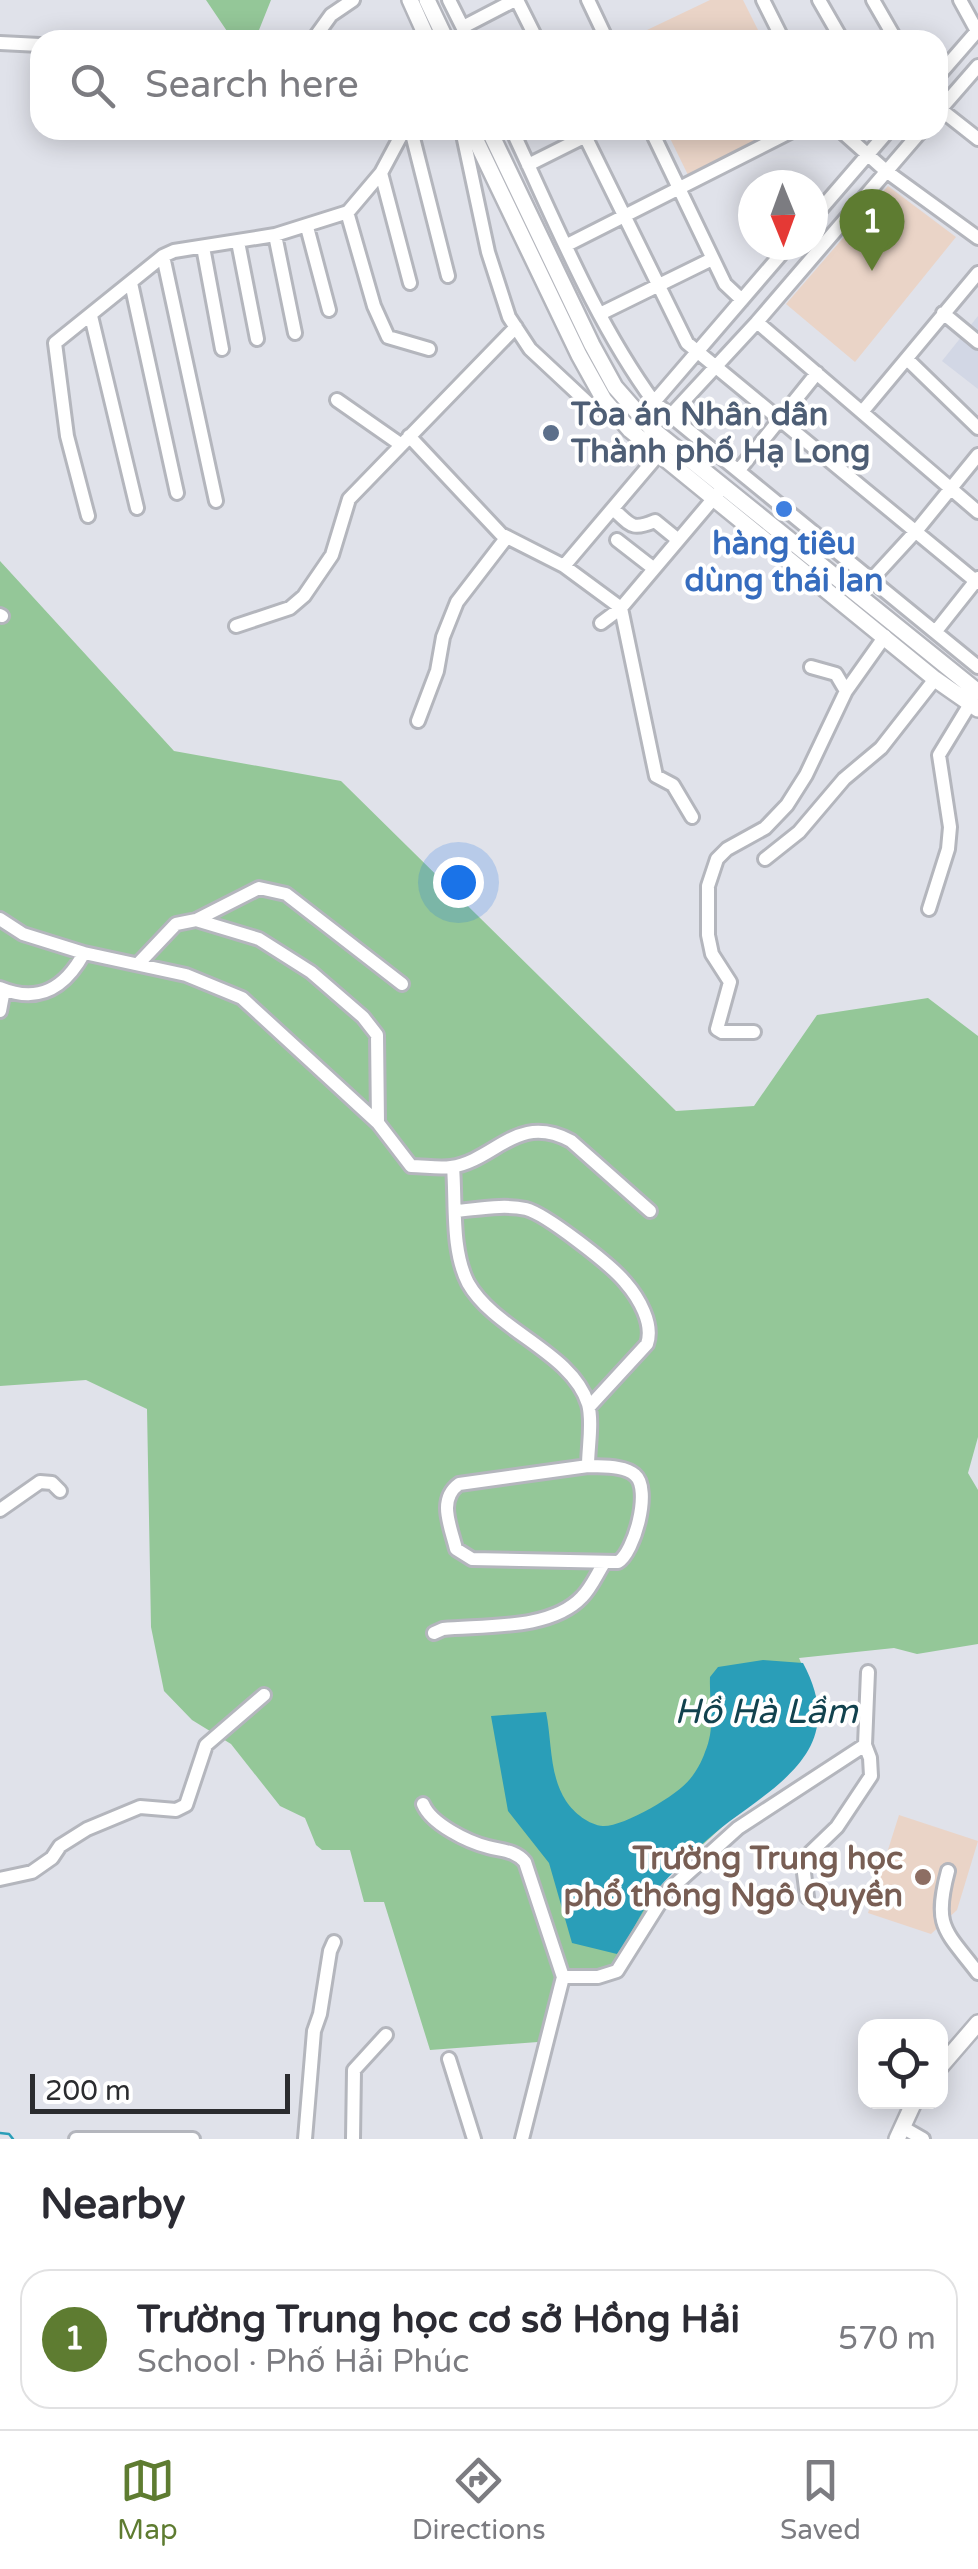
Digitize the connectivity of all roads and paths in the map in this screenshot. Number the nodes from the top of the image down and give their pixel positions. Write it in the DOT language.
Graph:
graph roads {
  1 [pos="322,0"];
  2 [pos="410,0"];
  3 [pos="426,0"];
  4 [pos="516,0"];
  5 [pos="588,0"];
  6 [pos="762,0"];
  7 [pos="819,0"];
  8 [pos="873,0"];
  9 [pos="960,0"];
  10 [pos="455,2"];
  11 [pos="344,4"];
  12 [pos="322,30"];
  13 [pos="424,30"];
  14 [pos="441,30"];
  15 [pos="465,30"];
  16 [pos="472,30"];
  17 [pos="532,30"];
  18 [pos="602,30"];
  19 [pos="778,30"];
  20 [pos="836,30"];
  21 [pos="890,30"];
  22 [pos="978,30"];
  23 [pos="0,42"];
  24 [pos="30,45"];
  25 [pos="948,64"];
  26 [pos="978,66"];
  27 [pos="948,101"];
  28 [pos="948,117"];
  29 [pos="978,138"];
  30 [pos="399,140"];
  31 [pos="414,140"];
  32 [pos="464,140"];
  33 [pos="476,140"];
  34 [pos="494,140"];
  35 [pos="517,140"];
  36 [pos="574,140"];
  37 [pos="592,140"];
  38 [pos="656,140"];
  39 [pos="775,140"];
  40 [pos="851,140"];
  41 [pos="881,140"];
  42 [pos="913,140"];
  43 [pos="867,155"];
  44 [pos="528,165"];
  45 [pos="886,171"];
  46 [pos="381,173"];
  47 [pos="680,190"];
  48 [pos="828,200"];
  49 [pos="347,212"];
  50 [pos="626,217"];
  51 [pos="307,226"];
  52 [pos="275,235"];
  53 [pos="978,238"];
  54 [pos="238,242"];
  55 [pos="568,246"];
  56 [pos="203,248"];
  57 [pos="164,256"];
  58 [pos="712,260"];
  59 [pos="776,260"];
  60 [pos="978,272"];
  61 [pos="448,276"];
  62 [pos="130,283"];
  63 [pos="410,283"];
  64 [pos="659,286"];
  65 [pos="742,300"];
  66 [pos="329,310"];
  67 [pos="600,314"];
  68 [pos="943,314"];
  69 [pos="91,316"];
  70 [pos="757,322"];
  71 [pos="516,327"];
  72 [pos="295,332"];
  73 [pos="258,339"];
  74 [pos="978,342"];
  75 [pos="222,349"];
  76 [pos="429,349"];
  77 [pos="695,353"];
  78 [pos="907,359"];
  79 [pos="715,366"];
  80 [pos="817,373"];
  81 [pos="336,400"];
  82 [pos="654,402"];
  83 [pos="862,412"];
  84 [pos="617,415"];
  85 [pos="669,416"];
  86 [pos="780,419"];
  87 [pos="978,428"];
  88 [pos="404,440"];
  89 [pos="658,455"];
  90 [pos="978,455"];
  91 [pos="739,470"];
  92 [pos="949,487"];
  93 [pos="719,492"];
  94 [pos="177,494"];
  95 [pos="216,501"];
  96 [pos="137,508"];
  97 [pos="613,509"];
  98 [pos="978,512"];
  99 [pos="88,516"];
  100 [pos="915,532"];
  101 [pos="507,537"];
  102 [pos="677,539"];
  103 [pos="617,540"];
  104 [pos="564,566"];
  105 [pos="653,568"];
  106 [pos="872,579"];
  107 [pos="977,581"];
  108 [pos="621,608"];
  109 [pos="601,623"];
  110 [pos="236,626"];
  111 [pos="936,631"];
  112 [pos="885,636"];
  113 [pos="811,667"];
  114 [pos="978,667"];
  115 [pos="934,679"];
  116 [pos="846,691"];
  117 [pos="975,702"];
  118 [pos="418,721"];
  119 [pos="692,817"];
  120 [pos="765,858"];
  121 [pos="929,909"];
  122 [pos="0,919"];
  123 [pos="196,920"];
  124 [pos="84,954"];
  125 [pos="139,963"];
  126 [pos="402,984"];
  127 [pos="2,989"];
  128 [pos="0,1011"];
  129 [pos="754,1032"];
  130 [pos="378,1122"];
  131 [pos="453,1167"];
  132 [pos="650,1210"];
  133 [pos="456,1211"];
  134 [pos="589,1407"];
  135 [pos="588,1466"];
  136 [pos="60,1491"];
  137 [pos="0,1510"];
  138 [pos="604,1563"];
  139 [pos="434,1633"];
  140 [pos="868,1672"];
  141 [pos="264,1695"];
  142 [pos="865,1745"];
  143 [pos="422,1804"];
  144 [pos="948,1871"];
  145 [pos="0,1879"];
  146 [pos="807,1898"];
  147 [pos="334,1942"];
  148 [pos="978,1973"];
  149 [pos="563,1977"];
  150 [pos="978,2023"];
  151 [pos="386,2034"];
  152 [pos="948,2058"];
  153 [pos="449,2059"];
  154 [pos="911,2109"];
  155 [pos="899,2133"];
  156 [pos="76,2139"];
  157 [pos="193,2139"];
  158 [pos="305,2139"];
  159 [pos="352,2139"];
  160 [pos="474,2139"];
  161 [pos="522,2139"];
  162 [pos="923,2139"];
  1 -- 11 [label="street"];
  2 -- 13 [label="main road"];
  3 -- 14 [label="main road"];
  4 -- 16 [label="street"];
  4 -- 17 [label="street"];
  5 -- 18 [label="street"];
  6 -- 19 [label="street"];
  7 -- 20 [label="street"];
  8 -- 21 [label="street"];
  9 -- 22 [label="street"];
  10 -- 15 [label="street"];
  11 -- 12 [label="street"];
  22 -- 25 [label="street"];
  23 -- 24 [label="street"];
  26 -- 27 [label="street"];
  28 -- 29 [label="street"];
  30 -- 46 [label="street"];
  31 -- 61 [label="street"];
  32 -- 71 [label="street"];
  33 -- 84 [label="main road"];
  34 -- 93 [label="main road"];
  35 -- 44 [label="street"];
  36 -- 44 [label="street"];
  37 -- 50 [label="street"];
  38 -- 47 [label="street"];
  39 -- 47 [label="street"];
  40 -- 43 [label="street"];
  41 -- 43 [label="street"];
  42 -- 45 [label="street"];
  43 -- 45 [label="street"];
  43 -- 48 [label="street"];
  44 -- 55 [label="street"];
  45 -- 53 [label="street"];
  45 -- 70 [label="street"];
  46 -- 49 [label="street"];
  46 -- 63 [label="street"];
  47 -- 50 [label="street"];
  47 -- 58 [label="street"];
  49 -- 51 [label="street"];
  49 -- 76 [label="street"];
  50 -- 55 [label="street"];
  50 -- 64 [label="street"];
  51 -- 52 [label="street"];
  51 -- 66 [label="street"];
  52 -- 54 [label="street"];
  52 -- 72 [label="street"];
  54 -- 56 [label="street"];
  54 -- 73 [label="street"];
  55 -- 67 [label="street"];
  56 -- 57 [label="street"];
  56 -- 75 [label="street"];
  57 -- 62 [label="street"];
  57 -- 95 [label="street"];
  58 -- 64 [label="street"];
  58 -- 65 [label="street"];
  59 -- 65 [label="street"];
  60 -- 68 [label="street"];
  62 -- 69 [label="street"];
  62 -- 94 [label="street"];
  64 -- 67 [label="street"];
  64 -- 77 [label="street"];
  65 -- 77 [label="street"];
  67 -- 82 [label="street"];
  68 -- 74 [label="street"];
  68 -- 78 [label="street"];
  69 -- 96 [label="street"];
  69 -- 99 [label="street"];
  70 -- 79 [label="street"];
  70 -- 80 [label="street"];
  71 -- 84 [label="street"];
  71 -- 88 [label="street"];
  77 -- 79 [label="street"];
  77 -- 82 [label="street"];
  78 -- 83 [label="street"];
  78 -- 87 [label="street"];
  79 -- 85 [label="street"];
  79 -- 86 [label="street"];
  80 -- 83 [label="street"];
  80 -- 86 [label="street"];
  81 -- 88 [label="street"];
  82 -- 85 [label="street"];
  83 -- 92 [label="street"];
  84 -- 89 [label="main road"];
  85 -- 91 [label="street"];
  86 -- 91 [label="street"];
  86 -- 100 [label="street"];
  88 -- 101 [label="street"];
  88 -- 110 [label="street"];
  89 -- 93 [label="main road"];
  89 -- 97 [label="street"];
  90 -- 92 [label="street"];
  91 -- 106 [label="street"];
  92 -- 98 [label="street"];
  92 -- 100 [label="street"];
  93 -- 102 [label="street"];
  93 -- 112 [label="main road"];
  93 -- 117 [label="main road"];
  97 -- 102 [label="street"];
  97 -- 104 [label="street"];
  100 -- 106 [label="street"];
  100 -- 107 [label="street"];
  101 -- 104 [label="street"];
  101 -- 118 [label="street"];
  102 -- 105 [label="street"];
  103 -- 105 [label="street"];
  104 -- 108 [label="street"];
  105 -- 108 [label="street"];
  106 -- 111 [label="street"];
  107 -- 111 [label="street"];
  108 -- 109 [label="street"];
  108 -- 119 [label="street"];
  111 -- 114 [label="street"];
  112 -- 115 [label="main road"];
  112 -- 116 [label="street"];
  113 -- 116 [label="street"];
  115 -- 117 [label="main road"];
  115 -- 120 [label="street"];
  116 -- 129 [label="street"];
  117 -- 121 [label="street"];
  122 -- 124 [label="street"];
  123 -- 125 [label="street"];
  123 -- 126 [label="street"];
  123 -- 130 [label="street"];
  124 -- 125 [label="street"];
  124 -- 127 [label="street"];
  125 -- 130 [label="street"];
  127 -- 128 [label="street"];
  130 -- 131 [label="street"];
  131 -- 132 [label="street"];
  131 -- 133 [label="street"];
  133 -- 134 [label="street"];
  133 -- 134 [label="street"];
  134 -- 135 [label="street"];
  135 -- 138 [label="street"];
  135 -- 138 [label="street"];
  136 -- 137 [label="street"];
  138 -- 139 [label="street"];
  140 -- 142 [label="street"];
  141 -- 145 [label="street"];
  142 -- 146 [label="street"];
  142 -- 149 [label="street"];
  143 -- 149 [label="street"];
  144 -- 148 [label="street"];
  147 -- 158 [label="street"];
  149 -- 161 [label="street"];
  150 -- 152 [label="main road"];
  151 -- 159 [label="street"];
  153 -- 160 [label="street"];
  154 -- 155 [label="main road"];
  155 -- 162 [label="street"];
  156 -- 157 [label="street"];
}
